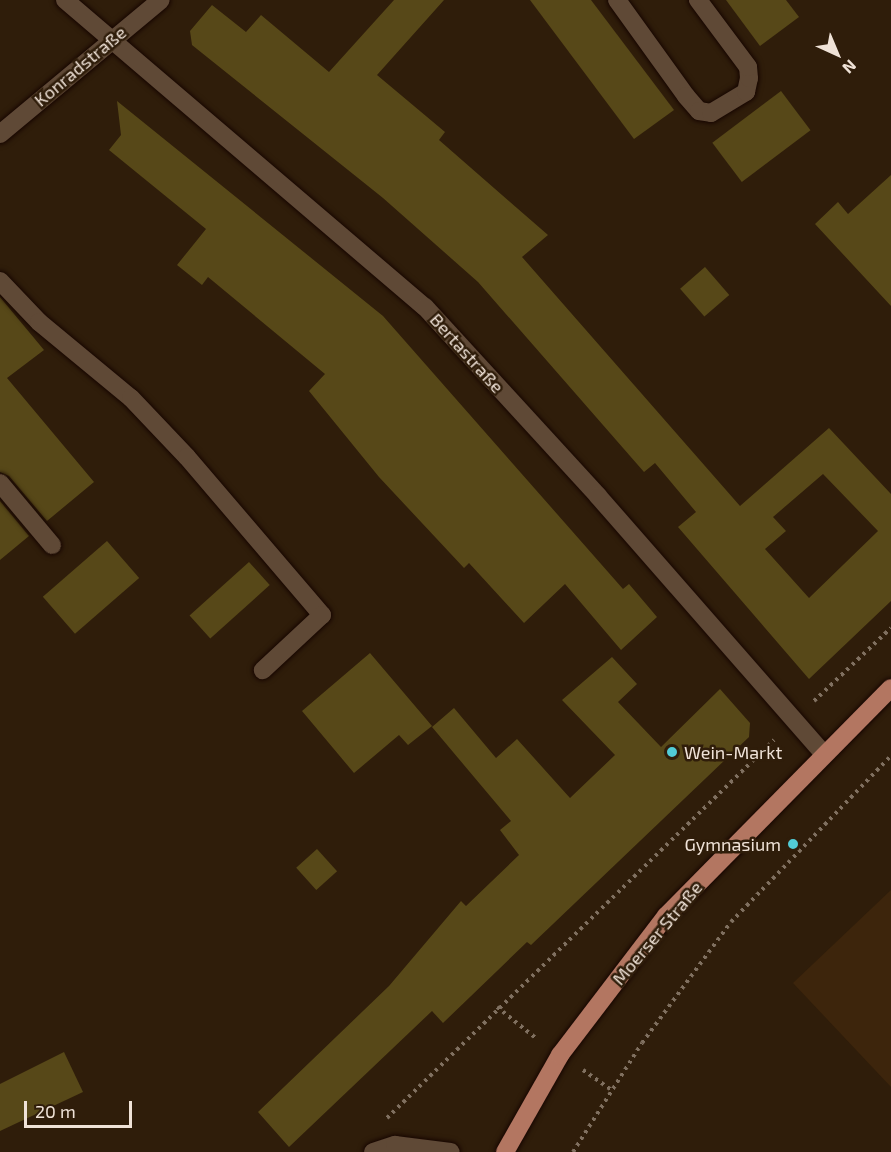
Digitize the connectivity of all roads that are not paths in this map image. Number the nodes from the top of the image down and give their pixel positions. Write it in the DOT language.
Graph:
graph roads {
  1 [pos="65,0"];
  2 [pos="161,0"];
  3 [pos="616,0"];
  4 [pos="698,0"];
  5 [pos="112,38"];
  6 [pos="0,134"];
  7 [pos="0,281"];
  8 [pos="0,483"];
  9 [pos="52,545"];
  10 [pos="263,670"];
  11 [pos="891,688"];
  12 [pos="823,753"];
  13 [pos="373,1152"];
  14 [pos="450,1152"];
  15 [pos="505,1152"];
  1 -- 5 [label="street, Bertastraße"];
  2 -- 5 [label="street, Konradstraße"];
  3 -- 4 [label="street"];
  5 -- 6 [label="street, Konradstraße"];
  5 -- 12 [label="street, Bertastraße"];
  7 -- 10 [label="street"];
  8 -- 9 [label="street"];
  11 -- 12 [label="main road, Moerser Straße"];
  12 -- 15 [label="main road, Moerser Straße"];
  13 -- 14 [label="street"];
}
